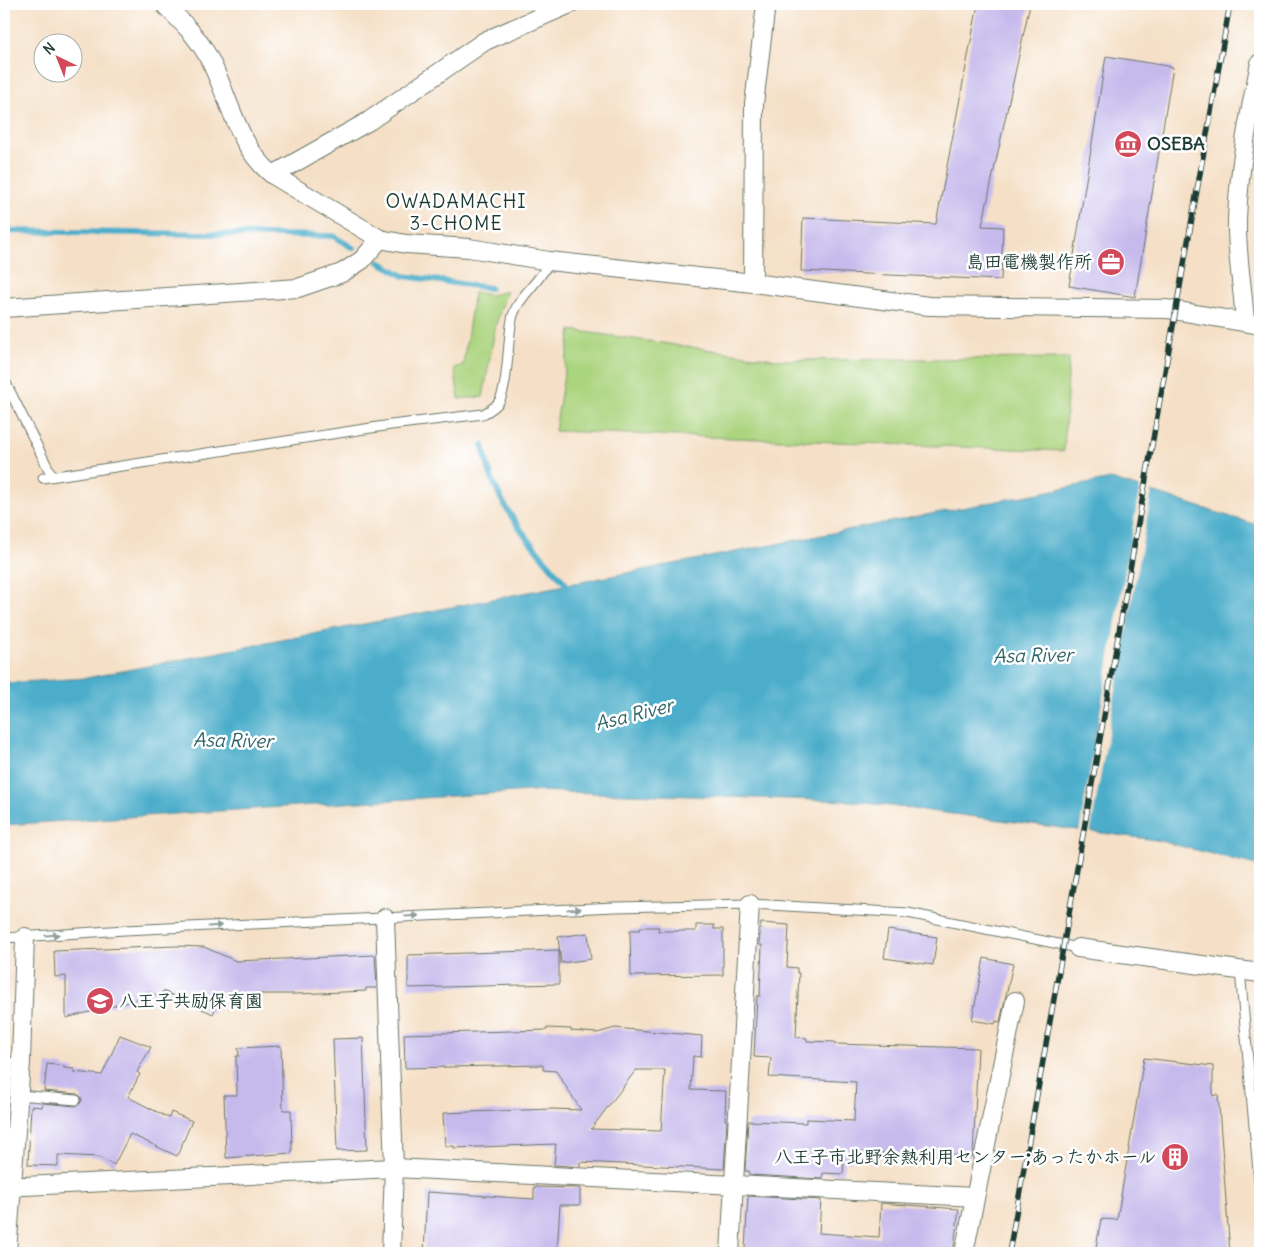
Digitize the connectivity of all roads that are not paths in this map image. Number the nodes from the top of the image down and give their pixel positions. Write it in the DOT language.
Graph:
graph roads {
  1 [pos="164,4"];
  2 [pos="570,4"];
  3 [pos="766,4"];
  4 [pos="1260,64"];
  5 [pos="274,175"];
  6 [pos="380,239"];
  7 [pos="549,261"];
  8 [pos="753,283"];
  9 [pos="4,308"];
  10 [pos="1252,323"];
  11 [pos="4,378"];
  12 [pos="750,904"];
  13 [pos="385,918"];
  14 [pos="25,937"];
  15 [pos="4,938"];
  16 [pos="1078,948"];
  17 [pos="1240,970"];
  18 [pos="1260,973"];
  19 [pos="1015,1001"];
  20 [pos="12,1062"];
  21 [pos="19,1095"];
  22 [pos="76,1100"];
  23 [pos="394,1168"];
  24 [pos="736,1185"];
  25 [pos="7,1186"];
  26 [pos="1260,1193"];
  27 [pos="975,1197"];
  28 [pos="6,1253"];
  29 [pos="391,1253"];
  30 [pos="730,1253"];
  31 [pos="964,1253"];
  1 -- 5 [label="street"];
  2 -- 5 [label="street"];
  3 -- 8 [label="street"];
  4 -- 10 [label="street"];
  5 -- 6 [label="street"];
  6 -- 7 [label="street"];
  6 -- 9 [label="street"];
  7 -- 8 [label="street"];
  7 -- 11 [label="lane"];
  8 -- 10 [label="street"];
  13 -- 12 [label="lane, one-way"];
  12 -- 16 [label="lane"];
  12 -- 24 [label="street"];
  14 -- 13 [label="lane, one-way"];
  13 -- 23 [label="street"];
  14 -- 15 [label="lane"];
  14 -- 20 [label="street"];
  16 -- 17 [label="street"];
  17 -- 18 [label="street"];
  17 -- 26 [label="lane"];
  19 -- 27 [label="street"];
  20 -- 21 [label="street"];
  21 -- 22 [label="lane"];
  21 -- 25 [label="street"];
  23 -- 24 [label="street"];
  23 -- 25 [label="street"];
  23 -- 29 [label="street"];
  24 -- 27 [label="street"];
  24 -- 30 [label="street"];
  25 -- 28 [label="street"];
  27 -- 31 [label="street"];
}
